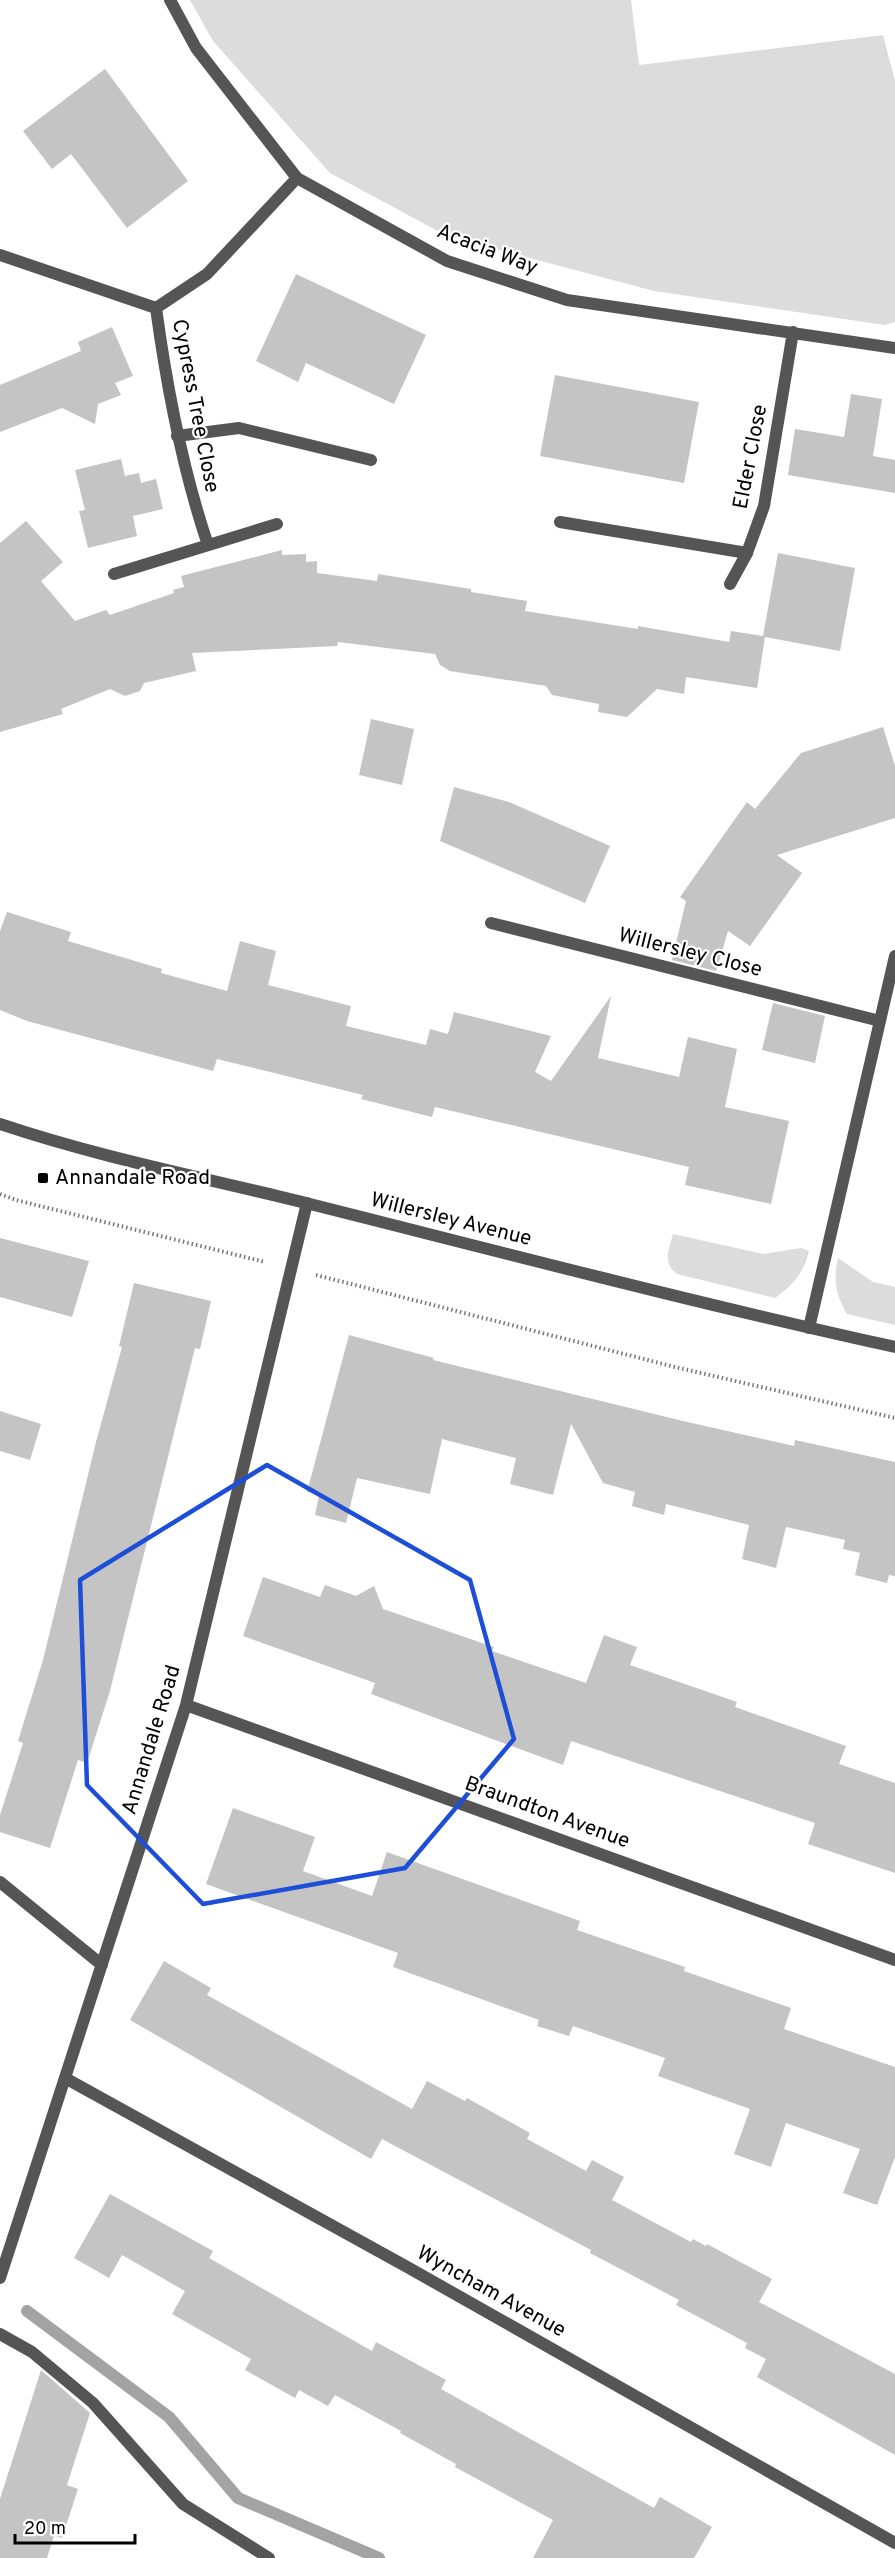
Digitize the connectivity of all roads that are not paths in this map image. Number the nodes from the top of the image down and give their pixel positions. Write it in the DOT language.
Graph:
graph roads {
  1 [pos="170,0"];
  2 [pos="297,178"];
  3 [pos="0,255"];
  4 [pos="156,308"];
  5 [pos="793,332"];
  6 [pos="895,348"];
  7 [pos="177,436"];
  8 [pos="371,460"];
  9 [pos="560,522"];
  10 [pos="277,524"];
  11 [pos="208,545"];
  12 [pos="747,553"];
  13 [pos="114,574"];
  14 [pos="730,584"];
  15 [pos="491,924"];
  16 [pos="895,956"];
  17 [pos="880,1021"];
  18 [pos="0,1125"];
  19 [pos="307,1203"];
  20 [pos="809,1328"];
  21 [pos="895,1347"];
  22 [pos="186,1705"];
  23 [pos="0,1881"];
  24 [pos="895,1960"];
  25 [pos="102,1965"];
  26 [pos="65,2078"];
  27 [pos="0,2278"];
  28 [pos="0,2334"];
  29 [pos="895,2543"];
  30 [pos="269,2558"];
  1 -- 2 [label="street, Acacia Way"];
  2 -- 4 [label="street"];
  2 -- 5 [label="street, Acacia Way"];
  3 -- 4 [label="street"];
  4 -- 7 [label="street, Cypress Tree Close"];
  5 -- 6 [label="street, Acacia Way"];
  5 -- 12 [label="street, Elder Close"];
  7 -- 8 [label="street"];
  7 -- 11 [label="street, Cypress Tree Close"];
  9 -- 12 [label="street"];
  10 -- 11 [label="street"];
  11 -- 13 [label="street"];
  12 -- 14 [label="street, Elder Close"];
  15 -- 17 [label="street, Willersley Close"];
  16 -- 17 [label="street"];
  17 -- 20 [label="street"];
  18 -- 19 [label="street, Willersley Avenue"];
  19 -- 20 [label="street, Willersley Avenue"];
  19 -- 22 [label="street, Annandale Road"];
  20 -- 21 [label="street, Willersley Avenue"];
  22 -- 24 [label="street, Braundton Avenue"];
  22 -- 25 [label="street, Annandale Road"];
  23 -- 25 [label="street"];
  25 -- 26 [label="street, Annandale Road"];
  26 -- 27 [label="street, Annandale Road"];
  26 -- 29 [label="street, Wyncham Avenue"];
  28 -- 30 [label="street"];
}
